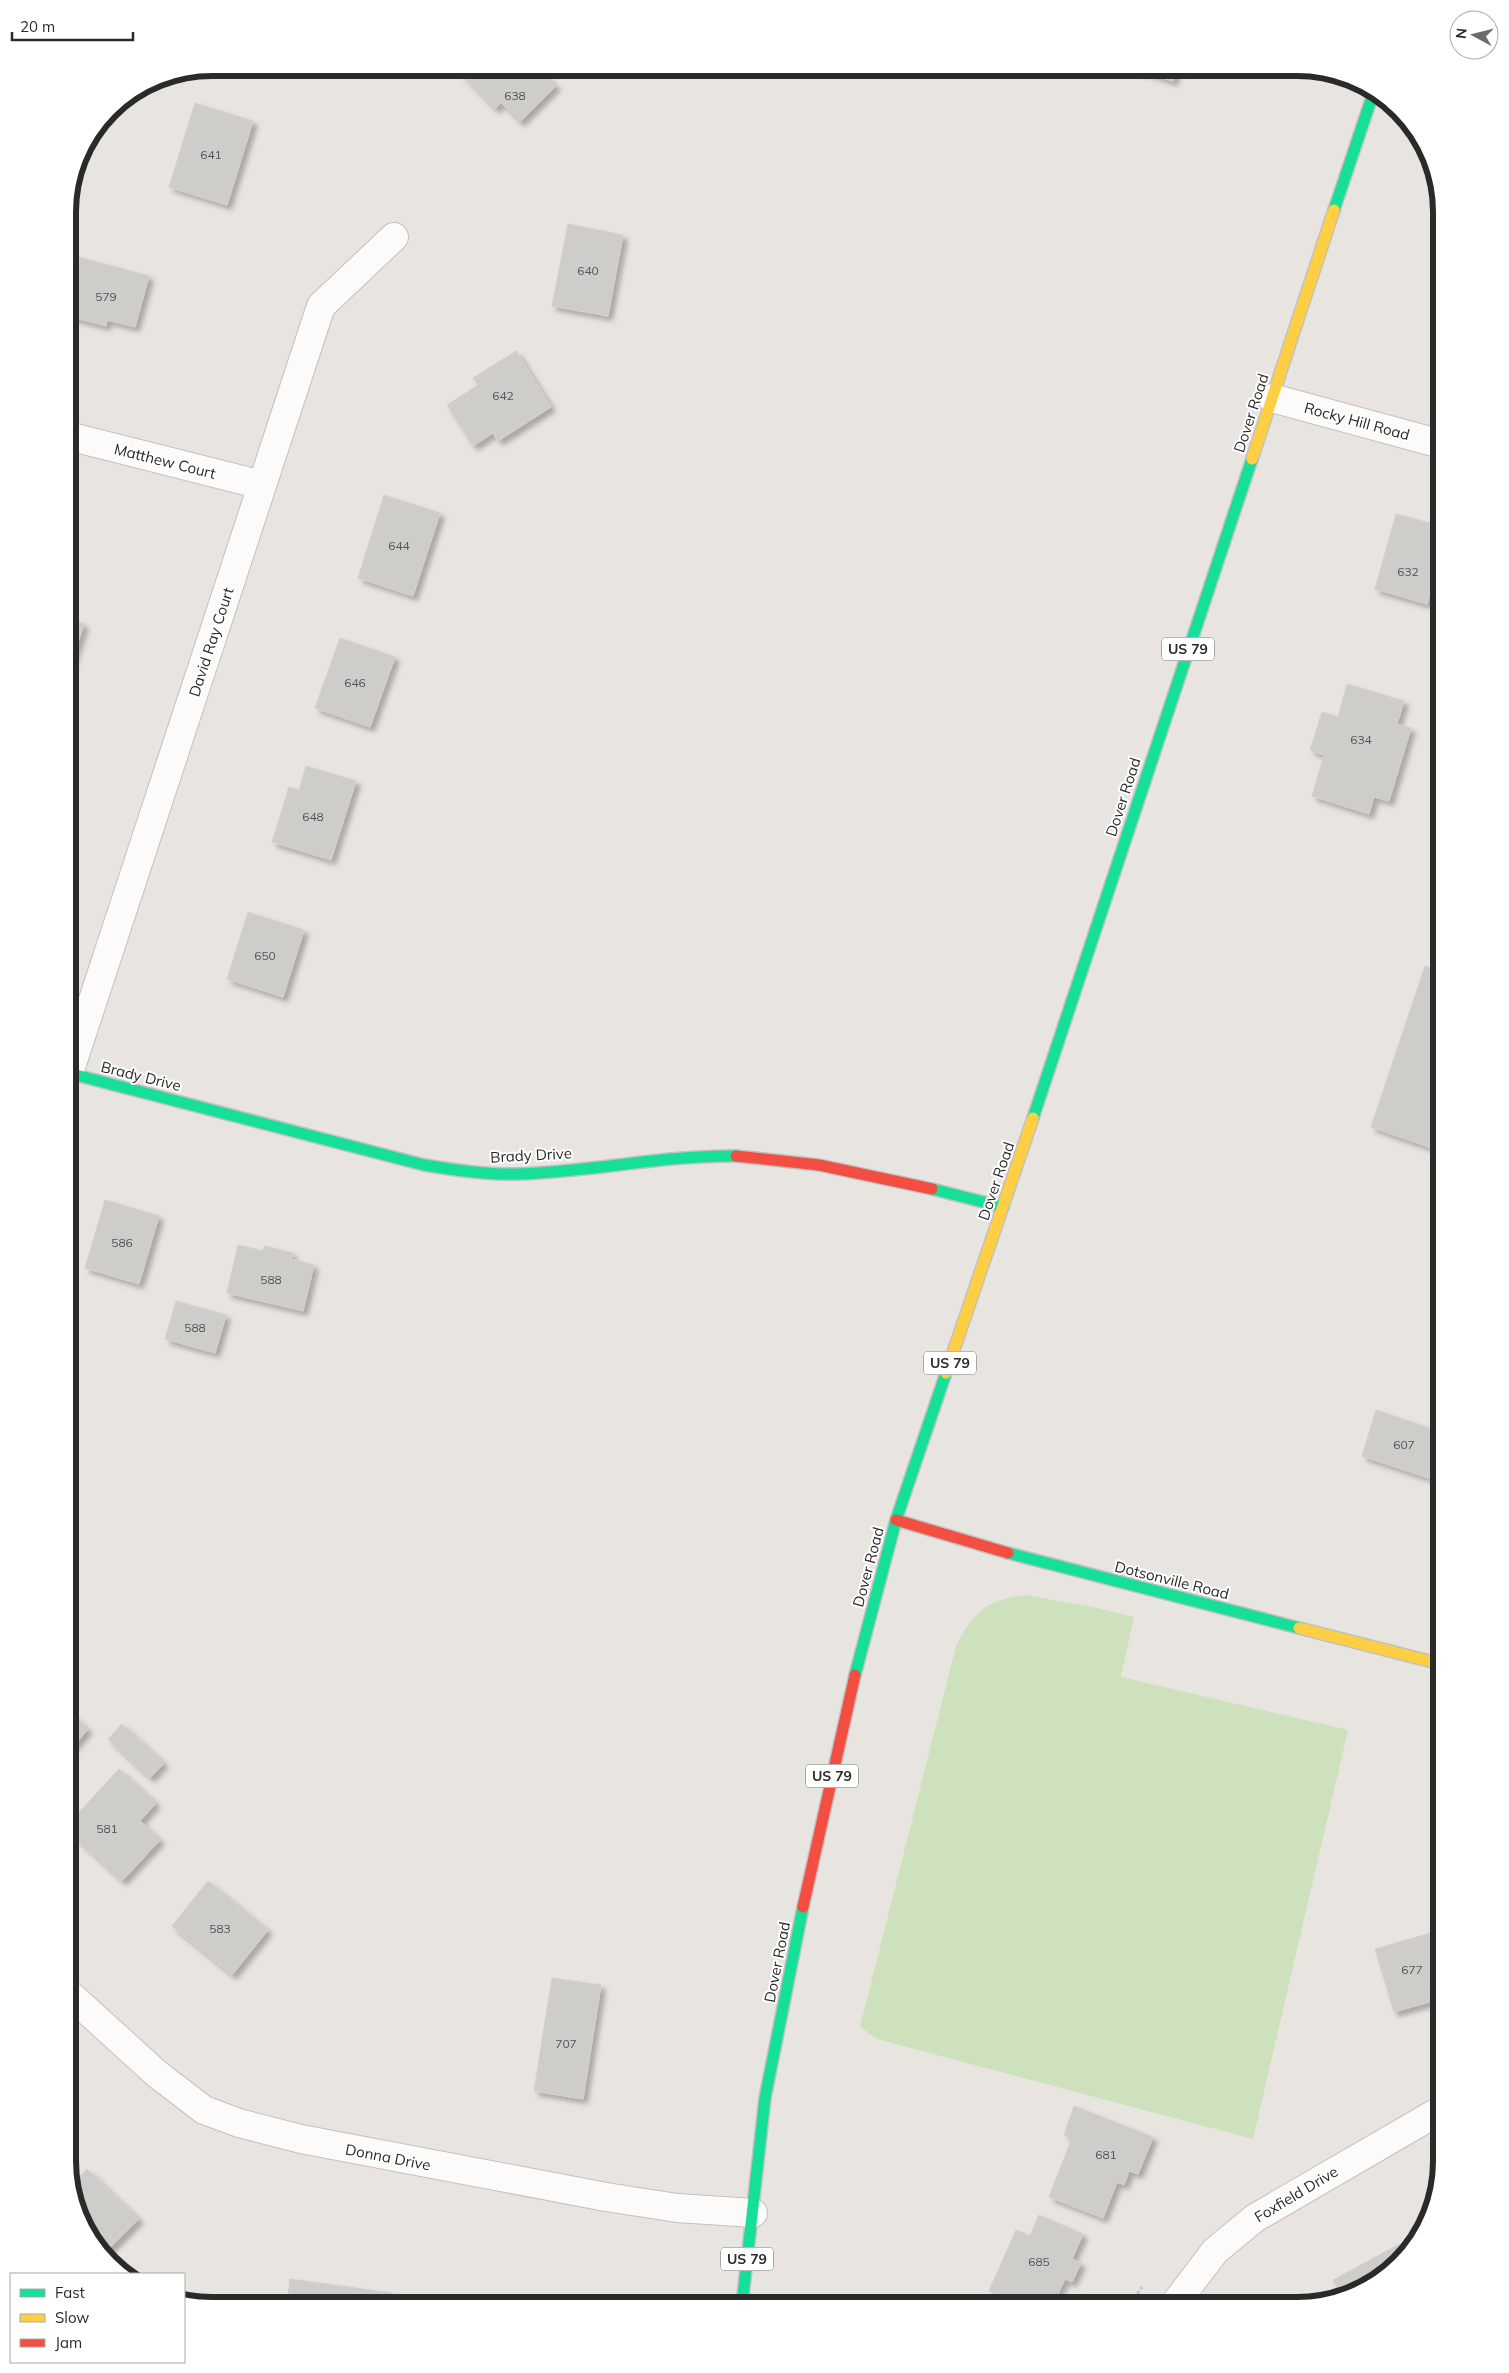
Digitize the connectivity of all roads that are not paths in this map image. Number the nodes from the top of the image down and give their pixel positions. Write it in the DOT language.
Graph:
graph roads {
  1 [pos="1371,99"];
  2 [pos="394,237"];
  3 [pos="1272,398"];
  4 [pos="77,438"];
  5 [pos="1433,442"];
  6 [pos="262,485"];
  7 [pos="77,1050"];
  8 [pos="77,1075"];
  9 [pos="1003,1207"];
  10 [pos="896,1520"];
  11 [pos="1433,1662"];
  12 [pos="76,2000"];
  13 [pos="1433,2115"];
  14 [pos="752,2213"];
  15 [pos="743,2296"];
  16 [pos="1181,2297"];
  1 -- 3 [label="main road, Dover Road / US 79"];
  2 -- 6 [label="street, David Ray Court"];
  3 -- 5 [label="street, Rocky Hill Road"];
  3 -- 9 [label="main road, Dover Road / US 79"];
  4 -- 6 [label="street, Matthew Court"];
  6 -- 7 [label="street, David Ray Court"];
  8 -- 9 [label="main road, Brady Drive"];
  9 -- 10 [label="main road, Dover Road / US 79"];
  10 -- 11 [label="main road, Dotsonville Road"];
  10 -- 14 [label="main road, Dover Road / US 79"];
  12 -- 14 [label="street, Donna Drive"];
  13 -- 16 [label="street, Foxfield Drive"];
  14 -- 15 [label="main road, Dover Road / US 79"];
}
